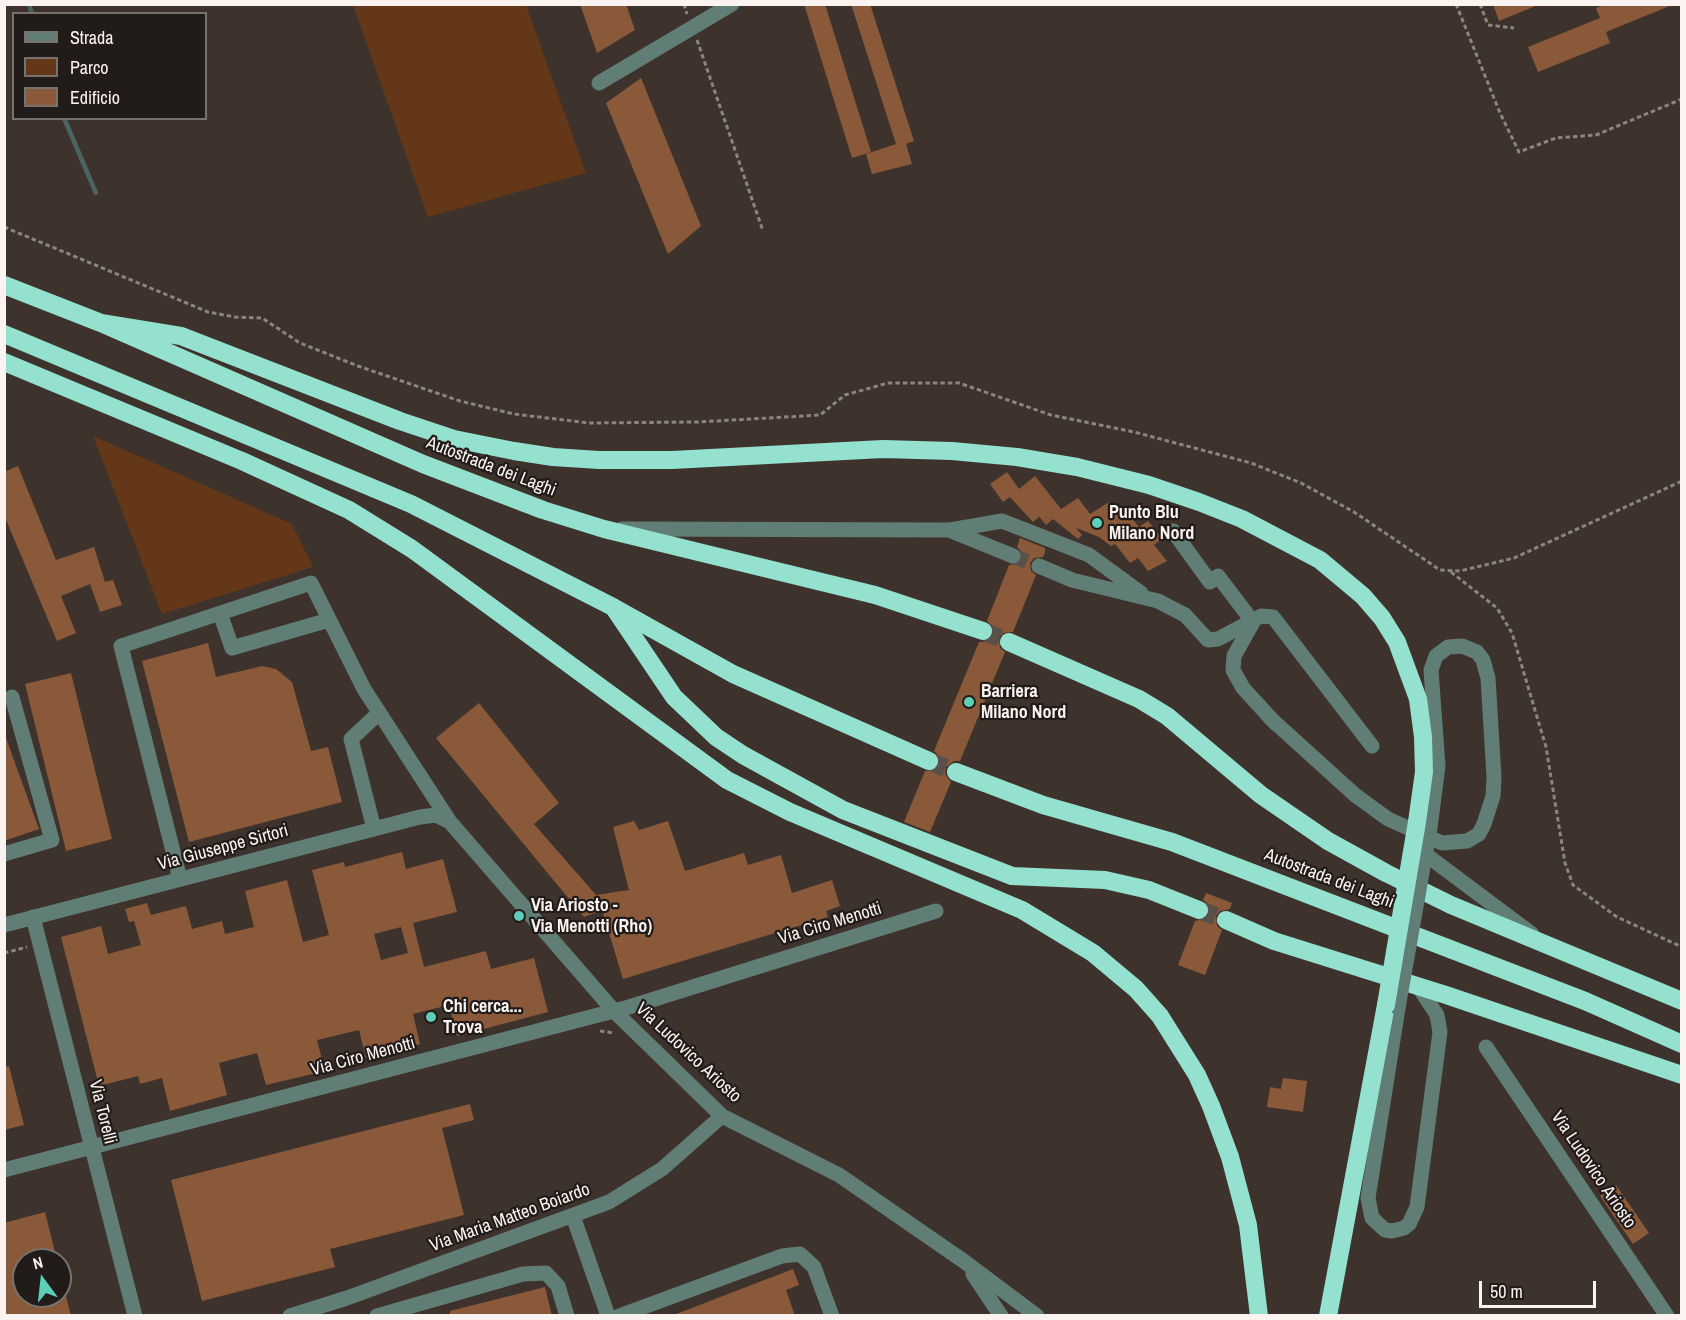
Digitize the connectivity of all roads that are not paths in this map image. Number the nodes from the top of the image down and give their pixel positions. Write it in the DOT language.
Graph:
graph roads {
  1 [pos="732,4"];
  2 [pos="599,83"];
  3 [pos="4,285"];
  4 [pos="101,323"];
  5 [pos="4,334"];
  6 [pos="4,362"];
  7 [pos="604,529"];
  8 [pos="949,530"];
  9 [pos="1173,531"];
  10 [pos="1013,556"];
  11 [pos="1039,566"];
  12 [pos="1146,596"];
  13 [pos="613,607"];
  14 [pos="220,613"];
  15 [pos="329,620"];
  16 [pos="1253,622"];
  17 [pos="983,631"];
  18 [pos="1009,642"];
  19 [pos="12,697"];
  20 [pos="379,713"];
  21 [pos="1270,718"];
  22 [pos="1372,746"];
  23 [pos="929,761"];
  24 [pos="956,772"];
  25 [pos="450,822"];
  26 [pos="1424,825"];
  27 [pos="374,829"];
  28 [pos="4,854"];
  29 [pos="180,879"];
  30 [pos="1199,910"];
  31 [pos="936,911"];
  32 [pos="33,917"];
  33 [pos="1226,920"];
  34 [pos="4,924"];
  35 [pos="1546,945"];
  36 [pos="1418,986"];
  37 [pos="1682,1001"];
  38 [pos="1392,1006"];
  39 [pos="615,1011"];
  40 [pos="1682,1044"];
  41 [pos="1486,1047"];
  42 [pos="1682,1075"];
  43 [pos="722,1116"];
  44 [pos="92,1148"];
  45 [pos="4,1170"];
  46 [pos="573,1216"];
  47 [pos="965,1262"];
  48 [pos="135,1316"];
  49 [pos="290,1316"];
  50 [pos="377,1316"];
  51 [pos="567,1316"];
  52 [pos="608,1316"];
  53 [pos="619,1316"];
  54 [pos="832,1316"];
  55 [pos="1001,1316"];
  56 [pos="1037,1316"];
  57 [pos="1260,1316"];
  58 [pos="1328,1316"];
  59 [pos="1667,1316"];
  1 -- 2 [label="street"];
  3 -- 4 [label="highway, Autostrada dei Laghi"];
  4 -- 7 [label="highway, Autostrada dei Laghi"];
  4 -- 26 [label="highway"];
  5 -- 13 [label="highway"];
  6 -- 57 [label="highway"];
  7 -- 8 [label="street"];
  7 -- 17 [label="highway, Autostrada dei Laghi"];
  8 -- 10 [label="street"];
  8 -- 12 [label="street"];
  9 -- 16 [label="street"];
  11 -- 12 [label="street"];
  12 -- 16 [label="street"];
  13 -- 23 [label="highway"];
  13 -- 30 [label="highway"];
  14 -- 15 [label="street, Via Ludovico Ariosto"];
  14 -- 15 [label="street"];
  14 -- 29 [label="street"];
  15 -- 20 [label="street, Via Ludovico Ariosto"];
  16 -- 21 [label="street"];
  16 -- 22 [label="street"];
  18 -- 35 [label="highway, Autostrada dei Laghi"];
  19 -- 28 [label="street"];
  20 -- 25 [label="street, Via Ludovico Ariosto"];
  20 -- 27 [label="street"];
  21 -- 26 [label="street"];
  21 -- 35 [label="street"];
  24 -- 40 [label="highway, Autostrada dei Laghi"];
  25 -- 27 [label="street, Via Giuseppe Sirtori"];
  25 -- 39 [label="street, Via Ludovico Ariosto"];
  26 -- 38 [label="highway, bridge"];
  27 -- 29 [label="street, Via Giuseppe Sirtori"];
  29 -- 32 [label="street, Via Giuseppe Sirtori"];
  31 -- 39 [label="street, Via Ciro Menotti"];
  32 -- 34 [label="street, Via Giuseppe Sirtori"];
  32 -- 44 [label="street, Via Torelli"];
  33 -- 36 [label="highway"];
  35 -- 37 [label="highway, Autostrada dei Laghi"];
  36 -- 38 [label="street"];
  36 -- 42 [label="highway"];
  38 -- 58 [label="highway"];
  39 -- 43 [label="street, Via Ludovico Ariosto"];
  39 -- 44 [label="street, Via Ciro Menotti"];
  41 -- 59 [label="street, Via Ludovico Ariosto"];
  43 -- 46 [label="street, Via Maria Matteo Boiardo"];
  43 -- 47 [label="street, Via Ludovico Ariosto"];
  44 -- 45 [label="street, Via Ciro Menotti"];
  44 -- 48 [label="street, Via Torelli"];
  46 -- 49 [label="street, Via Maria Matteo Boiardo"];
  46 -- 52 [label="street"];
  47 -- 55 [label="street"];
  47 -- 56 [label="street, Via Ludovico Ariosto"];
  50 -- 51 [label="street"];
  53 -- 54 [label="street"];
}
